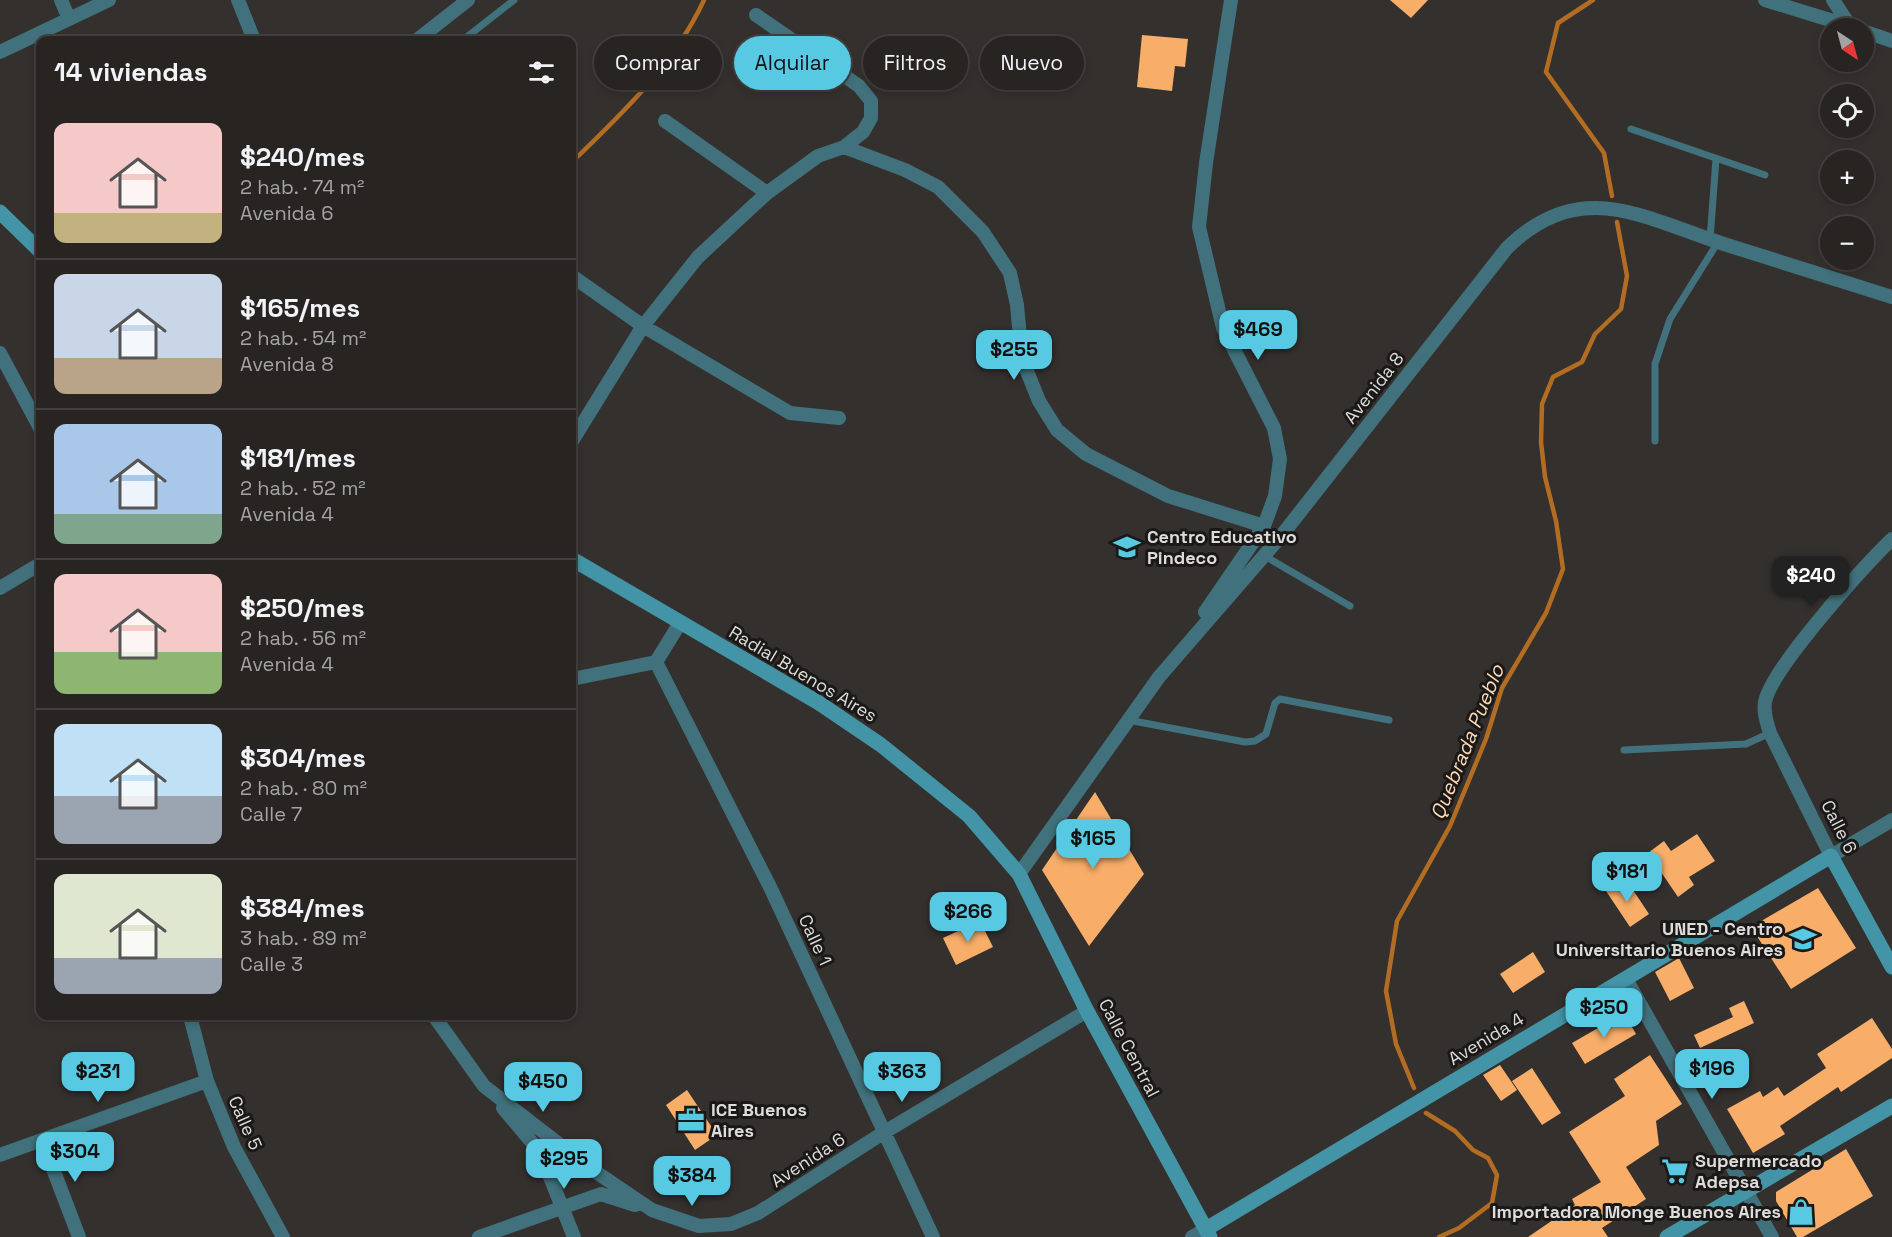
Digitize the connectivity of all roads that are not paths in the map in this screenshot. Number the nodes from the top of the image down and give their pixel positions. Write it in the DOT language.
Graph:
graph roads {
  1 [pos="61,0"];
  2 [pos="109,0"];
  3 [pos="238,0"];
  4 [pos="468,0"];
  5 [pos="514,0"];
  6 [pos="1232,0"];
  7 [pos="1765,0"];
  8 [pos="1833,0"];
  9 [pos="756,15"];
  10 [pos="1821,18"];
  11 [pos="1847,18"];
  12 [pos="69,19"];
  13 [pos="1874,35"];
  14 [pos="252,36"];
  15 [pos="422,36"];
  16 [pos="468,36"];
  17 [pos="1892,41"];
  18 [pos="0,52"];
  19 [pos="665,121"];
  20 [pos="1630,129"];
  21 [pos="844,147"];
  22 [pos="1716,159"];
  23 [pos="1765,175"];
  24 [pos="767,193"];
  25 [pos="0,212"];
  26 [pos="1714,241"];
  27 [pos="36,247"];
  28 [pos="576,279"];
  29 [pos="1892,297"];
  30 [pos="643,326"];
  31 [pos="2,362"];
  32 [pos="839,418"];
  33 [pos="36,421"];
  34 [pos="576,435"];
  35 [pos="1655,441"];
  36 [pos="1264,526"];
  37 [pos="1892,539"];
  38 [pos="1263,555"];
  39 [pos="576,561"];
  40 [pos="36,566"];
  41 [pos="0,588"];
  42 [pos="1350,606"];
  43 [pos="680,623"];
  44 [pos="656,662"];
  45 [pos="1159,677"];
  46 [pos="576,678"];
  47 [pos="1128,720"];
  48 [pos="1389,720"];
  49 [pos="1770,733"];
  50 [pos="1624,750"];
  51 [pos="1892,820"];
  52 [pos="1831,856"];
  53 [pos="1019,874"];
  54 [pos="1892,968"];
  55 [pos="1626,979"];
  56 [pos="1087,1011"];
  57 [pos="191,1020"];
  58 [pos="437,1020"];
  59 [pos="207,1081"];
  60 [pos="484,1086"];
  61 [pos="1892,1106"];
  62 [pos="883,1133"];
  63 [pos="42,1140"];
  64 [pos="0,1155"];
  65 [pos="1746,1192"];
  66 [pos="563,1206"];
  67 [pos="652,1210"];
  68 [pos="1208,1233"];
  69 [pos="79,1237"];
  70 [pos="283,1237"];
  71 [pos="479,1237"];
  72 [pos="574,1237"];
  73 [pos="933,1237"];
  74 [pos="1192,1237"];
  75 [pos="1667,1237"];
  76 [pos="1772,1237"];
  1 -- 12 [label="street"];
  2 -- 12 [label="street"];
  3 -- 14 [label="street"];
  4 -- 15 [label="street"];
  5 -- 16 [label="lane"];
  6 -- 36 [label="street"];
  7 -- 10 [label="street"];
  8 -- 11 [label="street"];
  9 -- 21 [label="street"];
  12 -- 18 [label="street"];
  13 -- 17 [label="street"];
  19 -- 24 [label="street"];
  20 -- 22 [label="lane"];
  21 -- 24 [label="street"];
  21 -- 36 [label="street"];
  22 -- 23 [label="lane"];
  22 -- 26 [label="lane"];
  24 -- 30 [label="street"];
  25 -- 27 [label="street"];
  26 -- 29 [label="street, Avenida 8"];
  26 -- 35 [label="lane"];
  26 -- 38 [label="street, Avenida 8"];
  28 -- 30 [label="street"];
  30 -- 32 [label="street"];
  30 -- 34 [label="street"];
  31 -- 33 [label="street"];
  36 -- 45 [label="street"];
  37 -- 49 [label="street, Calle 6"];
  38 -- 42 [label="lane"];
  38 -- 45 [label="street, Avenida 8"];
  39 -- 43 [label="street, Radial Buenos Aires"];
  40 -- 41 [label="street"];
  43 -- 44 [label="street"];
  43 -- 53 [label="street, Radial Buenos Aires"];
  44 -- 46 [label="street"];
  44 -- 62 [label="street, Calle 1"];
  45 -- 47 [label="street, Avenida 8"];
  47 -- 48 [label="lane"];
  47 -- 53 [label="street, Avenida 8"];
  49 -- 50 [label="lane"];
  49 -- 52 [label="street, Calle 6"];
  51 -- 52 [label="street, Avenida 4"];
  52 -- 54 [label="street, Calle 6"];
  52 -- 55 [label="street, Avenida 4"];
  53 -- 56 [label="street, Calle Central"];
  55 -- 65 [label="street"];
  55 -- 68 [label="street, Avenida 4"];
  56 -- 62 [label="street, Avenida 6"];
  56 -- 68 [label="street, Calle Central"];
  57 -- 59 [label="street, Calle 5"];
  58 -- 60 [label="street"];
  59 -- 63 [label="street"];
  59 -- 70 [label="street, Calle 5"];
  60 -- 66 [label="street"];
  60 -- 67 [label="street"];
  61 -- 65 [label="street"];
  62 -- 67 [label="street, Avenida 6"];
  62 -- 73 [label="street, Calle 1"];
  63 -- 64 [label="street"];
  63 -- 69 [label="street"];
  65 -- 75 [label="street"];
  65 -- 76 [label="street"];
  66 -- 67 [label="street"];
  66 -- 71 [label="street"];
  66 -- 72 [label="street"];
  68 -- 74 [label="street, Avenida 4"];
}
